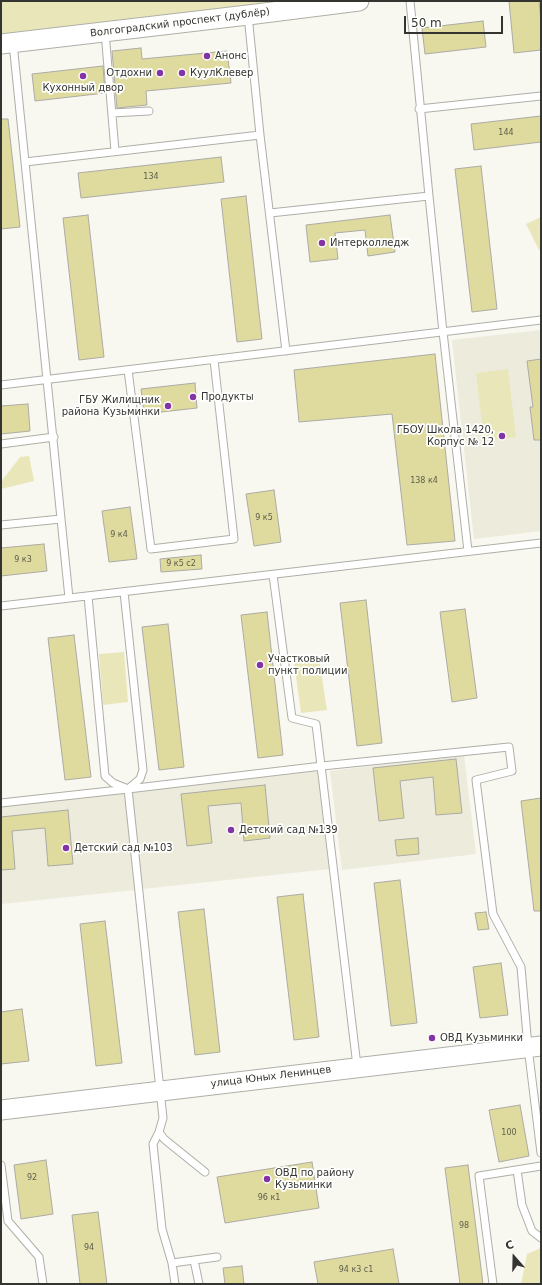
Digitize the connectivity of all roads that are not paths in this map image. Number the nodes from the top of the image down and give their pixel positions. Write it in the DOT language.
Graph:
graph roads {
  1 [pos="358,1"];
  2 [pos="410,1"];
  3 [pos="248,15"];
  4 [pos="105,32"];
  5 [pos="7,43"];
  6 [pos="541,96"];
  7 [pos="419,110"];
  8 [pos="150,111"];
  9 [pos="112,113"];
  10 [pos="260,135"];
  11 [pos="115,151"];
  12 [pos="25,162"];
  13 [pos="429,196"];
  14 [pos="270,213"];
  15 [pos="541,320"];
  16 [pos="443,332"];
  17 [pos="286,351"];
  18 [pos="214,360"];
  19 [pos="128,370"];
  20 [pos="48,380"];
  21 [pos="1,385"];
  22 [pos="54,438"];
  23 [pos="1,444"];
  24 [pos="62,519"];
  25 [pos="1,525"];
  26 [pos="541,543"];
  27 [pos="468,551"];
  28 [pos="273,575"];
  29 [pos="124,592"];
  30 [pos="88,596"];
  31 [pos="69,598"];
  32 [pos="1,606"];
  33 [pos="322,766"];
  34 [pos="128,789"];
  35 [pos="1,803"];
  36 [pos="535,1046"];
  37 [pos="357,1067"];
  38 [pos="161,1090"];
  39 [pos="1,1110"];
  40 [pos="159,1132"];
  41 [pos="541,1149"];
  42 [pos="1,1165"];
  43 [pos="541,1166"];
  44 [pos="517,1170"];
  45 [pos="205,1172"];
  46 [pos="3,1196"];
  47 [pos="541,1238"];
  48 [pos="217,1257"];
  49 [pos="194,1260"];
  50 [pos="172,1264"];
  51 [pos="43,1284"];
  52 [pos="175,1284"];
  53 [pos="199,1284"];
  54 [pos="493,1284"];
  1 -- 3 [label="main road, Волгоградский проспект (дублёр)"];
  2 -- 7 [label="lane"];
  3 -- 4 [label="main road, Волгоградский проспект (дублёр)"];
  3 -- 10 [label="lane"];
  4 -- 5 [label="main road, Волгоградский проспект (дублёр)"];
  4 -- 9 [label="lane"];
  5 -- 12 [label="lane"];
  6 -- 7 [label="lane"];
  7 -- 13 [label="lane"];
  8 -- 9 [label="lane"];
  9 -- 11 [label="lane"];
  10 -- 11 [label="lane"];
  10 -- 14 [label="lane"];
  11 -- 12 [label="lane"];
  12 -- 20 [label="lane"];
  13 -- 14 [label="lane"];
  13 -- 16 [label="lane"];
  14 -- 17 [label="lane"];
  15 -- 16 [label="lane"];
  16 -- 17 [label="lane"];
  16 -- 27 [label="lane"];
  17 -- 18 [label="lane"];
  18 -- 19 [label="lane"];
  18 -- 19 [label="lane"];
  19 -- 20 [label="lane"];
  20 -- 21 [label="lane"];
  20 -- 22 [label="lane"];
  22 -- 23 [label="lane"];
  22 -- 24 [label="lane"];
  24 -- 25 [label="lane"];
  24 -- 31 [label="lane"];
  26 -- 27 [label="lane"];
  27 -- 28 [label="lane"];
  28 -- 29 [label="lane"];
  28 -- 33 [label="lane"];
  29 -- 30 [label="lane"];
  29 -- 34 [label="lane"];
  30 -- 31 [label="lane"];
  30 -- 34 [label="lane"];
  31 -- 32 [label="lane"];
  33 -- 34 [label="lane"];
  33 -- 36 [label="lane"];
  33 -- 37 [label="lane"];
  34 -- 35 [label="lane"];
  34 -- 38 [label="lane"];
  36 -- 37 [label="main road, улица Юных Ленинцев"];
  36 -- 41 [label="lane"];
  37 -- 38 [label="main road, улица Юных Ленинцев"];
  38 -- 39 [label="main road, улица Юных Ленинцев"];
  38 -- 40 [label="lane"];
  40 -- 45 [label="lane"];
  40 -- 50 [label="lane"];
  42 -- 46 [label="lane"];
  43 -- 44 [label="lane"];
  44 -- 47 [label="lane"];
  44 -- 54 [label="lane"];
  46 -- 51 [label="lane"];
  48 -- 49 [label="lane"];
  49 -- 50 [label="lane"];
  49 -- 53 [label="lane"];
  50 -- 52 [label="lane"];
}
